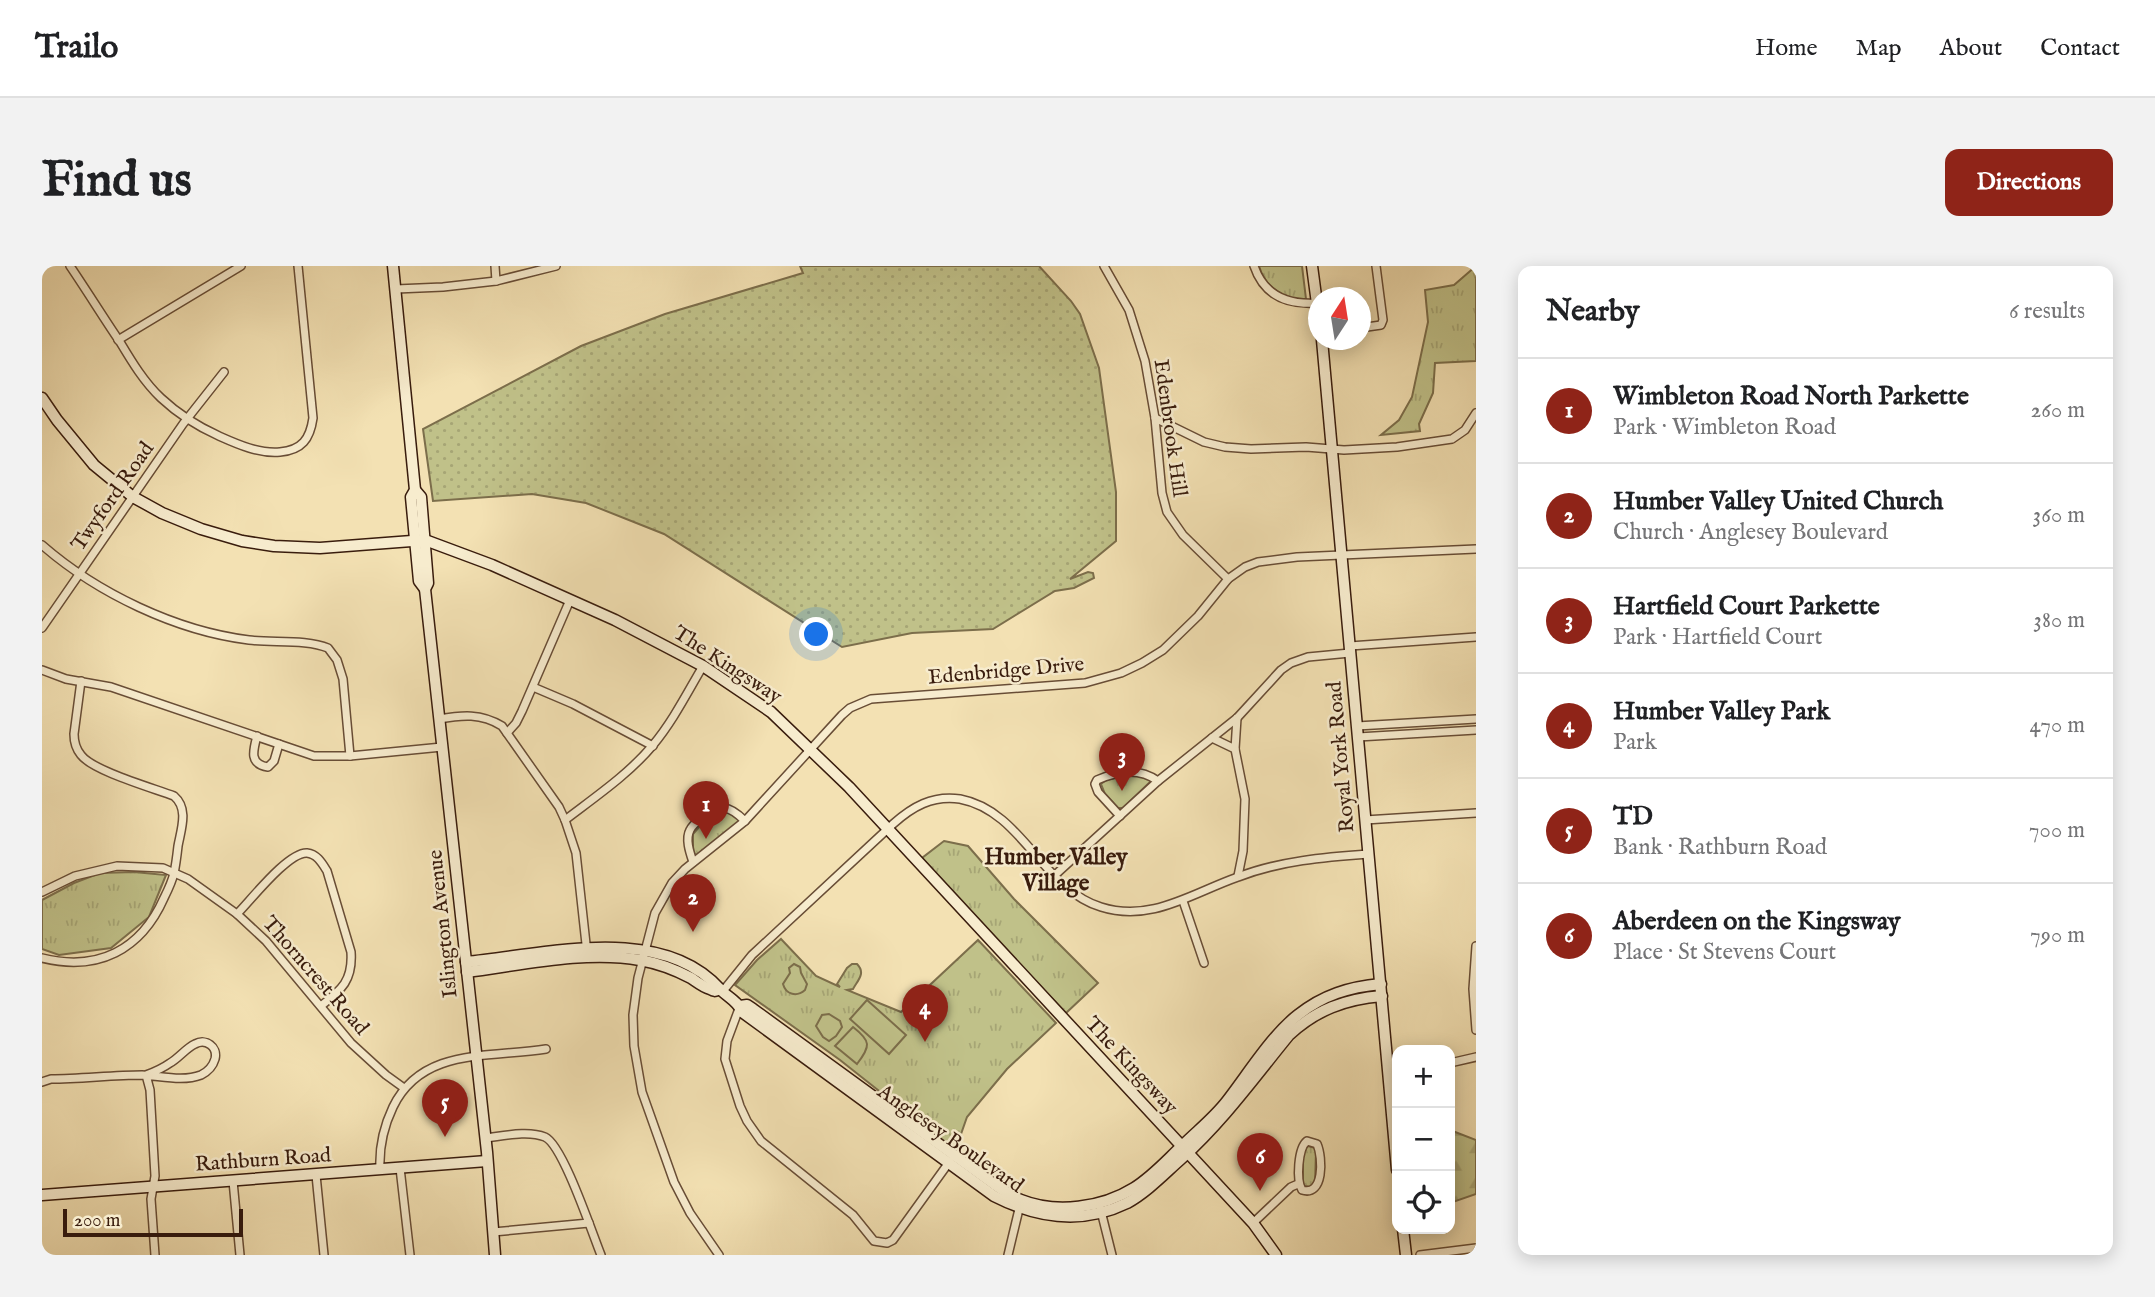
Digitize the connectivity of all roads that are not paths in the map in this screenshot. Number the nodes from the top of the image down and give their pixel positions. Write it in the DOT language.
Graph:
graph roads {
  1 [pos="241,266"];
  2 [pos="298,266"];
  3 [pos="393,266"];
  4 [pos="495,266"];
  5 [pos="556,266"];
  6 [pos="1104,266"];
  7 [pos="1254,266"];
  8 [pos="1312,266"];
  9 [pos="1376,266"];
  10 [pos="73,267"];
  11 [pos="496,281"];
  12 [pos="1315,287"];
  13 [pos="396,289"];
  14 [pos="1308,305"];
  15 [pos="1371,327"];
  16 [pos="118,340"];
  17 [pos="1323,350"];
  18 [pos="224,372"];
  19 [pos="42,398"];
  20 [pos="1476,413"];
  21 [pos="188,418"];
  22 [pos="1155,418"];
  23 [pos="1333,450"];
  24 [pos="132,498"];
  25 [pos="420,540"];
  26 [pos="42,545"];
  27 [pos="1476,549"];
  28 [pos="1341,556"];
  29 [pos="79,574"];
  30 [pos="1228,579"];
  31 [pos="570,600"];
  32 [pos="42,628"];
  33 [pos="1476,637"];
  34 [pos="1350,650"];
  35 [pos="703,666"];
  36 [pos="42,670"];
  37 [pos="81,681"];
  38 [pos="533,687"];
  39 [pos="1237,718"];
  40 [pos="439,719"];
  41 [pos="1476,719"];
  42 [pos="1357,726"];
  43 [pos="1476,730"];
  44 [pos="507,733"];
  45 [pos="257,736"];
  46 [pos="1358,737"];
  47 [pos="1212,738"];
  48 [pos="279,744"];
  49 [pos="653,746"];
  50 [pos="442,747"];
  51 [pos="810,749"];
  52 [pos="1235,749"];
  53 [pos="349,756"];
  54 [pos="1158,781"];
  55 [pos="1476,813"];
  56 [pos="1120,816"];
  57 [pos="565,820"];
  58 [pos="1365,820"];
  59 [pos="745,821"];
  60 [pos="887,829"];
  61 [pos="1369,854"];
  62 [pos="693,862"];
  63 [pos="174,872"];
  64 [pos="1055,875"];
  65 [pos="1238,876"];
  66 [pos="42,892"];
  67 [pos="1183,901"];
  68 [pos="237,914"];
  69 [pos="1476,946"];
  70 [pos="587,953"];
  71 [pos="643,955"];
  72 [pos="42,958"];
  73 [pos="1204,963"];
  74 [pos="467,967"];
  75 [pos="1381,984"];
  76 [pos="721,990"];
  77 [pos="1382,996"];
  78 [pos="1328,1002"];
  79 [pos="321,1006"];
  80 [pos="740,1006"];
  81 [pos="1476,1030"];
  82 [pos="546,1049"];
  83 [pos="475,1056"];
  84 [pos="1476,1057"];
  85 [pos="1455,1062"];
  86 [pos="146,1075"];
  87 [pos="42,1076"];
  88 [pos="51,1079"];
  89 [pos="1392,1079"];
  90 [pos="42,1082"];
  91 [pos="404,1088"];
  92 [pos="485,1138"];
  93 [pos="1184,1150"];
  94 [pos="952,1159"];
  95 [pos="487,1161"];
  96 [pos="400,1168"];
  97 [pos="380,1170"];
  98 [pos="316,1175"];
  99 [pos="233,1181"];
  100 [pos="1298,1184"];
  101 [pos="154,1187"];
  102 [pos="42,1195"];
  103 [pos="1021,1205"];
  104 [pos="1100,1207"];
  105 [pos="589,1223"];
  106 [pos="1253,1223"];
  107 [pos="493,1232"];
  108 [pos="1404,1234"];
  109 [pos="1476,1248"];
  110 [pos="155,1255"];
  111 [pos="240,1255"];
  112 [pos="324,1255"];
  113 [pos="410,1255"];
  114 [pos="495,1255"];
  115 [pos="601,1255"];
  116 [pos="719,1255"];
  117 [pos="1008,1255"];
  118 [pos="1112,1255"];
  119 [pos="1276,1255"];
  120 [pos="1406,1255"];
  121 [pos="1420,1255"];
  1 -- 16 [label="street"];
  2 -- 21 [label="street"];
  3 -- 13 [label="street, Islington Avenue"];
  4 -- 11 [label="street"];
  5 -- 11 [label="street"];
  6 -- 22 [label="street, Edenbrook Hill"];
  7 -- 14 [label="street"];
  8 -- 12 [label="street"];
  9 -- 15 [label="street"];
  10 -- 16 [label="street"];
  11 -- 13 [label="street"];
  13 -- 25 [label="street, Islington Avenue"];
  16 -- 21 [label="street"];
  17 -- 23 [label="street, Royal York Road"];
  18 -- 21 [label="street, Twyford Road"];
  19 -- 24 [label="street, The Kingsway"];
  20 -- 23 [label="street"];
  21 -- 24 [label="street, Twyford Road"];
  22 -- 23 [label="street"];
  22 -- 30 [label="street, Edenbrook Hill"];
  23 -- 28 [label="street, Royal York Road"];
  24 -- 25 [label="street, The Kingsway"];
  24 -- 29 [label="street, Twyford Road"];
  25 -- 31 [label="street, The Kingsway"];
  25 -- 40 [label="street, Islington Avenue"];
  26 -- 29 [label="street"];
  27 -- 28 [label="street, Edenbridge Drive"];
  28 -- 30 [label="street, Edenbridge Drive"];
  28 -- 34 [label="street, Royal York Road"];
  29 -- 32 [label="street, Twyford Road"];
  29 -- 53 [label="street"];
  30 -- 51 [label="street, Edenbridge Drive"];
  31 -- 35 [label="street, The Kingsway"];
  31 -- 38 [label="street"];
  33 -- 34 [label="street"];
  34 -- 39 [label="street"];
  34 -- 42 [label="street, Royal York Road"];
  35 -- 49 [label="street"];
  35 -- 51 [label="street, The Kingsway"];
  36 -- 37 [label="street"];
  37 -- 45 [label="street"];
  37 -- 63 [label="street"];
  38 -- 44 [label="street"];
  38 -- 49 [label="street"];
  39 -- 47 [label="street"];
  39 -- 52 [label="street"];
  40 -- 44 [label="street"];
  40 -- 50 [label="street, Islington Avenue"];
  41 -- 42 [label="street"];
  42 -- 46 [label="street, Royal York Road"];
  43 -- 46 [label="street"];
  44 -- 57 [label="street"];
  45 -- 48 [label="street"];
  45 -- 48 [label="street"];
  46 -- 58 [label="street, Royal York Road"];
  47 -- 52 [label="street"];
  47 -- 54 [label="street"];
  48 -- 53 [label="street"];
  49 -- 57 [label="street"];
  50 -- 53 [label="street"];
  50 -- 74 [label="street, Islington Avenue"];
  51 -- 59 [label="street, Edenbridge Drive"];
  51 -- 60 [label="street, The Kingsway"];
  52 -- 65 [label="street"];
  54 -- 56 [label="street"];
  54 -- 56 [label="street"];
  55 -- 58 [label="street"];
  56 -- 64 [label="street"];
  57 -- 70 [label="street"];
  58 -- 61 [label="street, Royal York Road"];
  59 -- 62 [label="street, Edenbridge Drive"];
  59 -- 62 [label="street"];
  60 -- 64 [label="street"];
  60 -- 76 [label="street"];
  60 -- 93 [label="street, The Kingsway"];
  61 -- 65 [label="street"];
  61 -- 75 [label="street, Royal York Road"];
  62 -- 71 [label="street, Edenbridge Drive"];
  63 -- 66 [label="street, Thorncrest Road"];
  63 -- 68 [label="street, Thorncrest Road"];
  63 -- 72 [label="street"];
  64 -- 67 [label="street"];
  65 -- 67 [label="street"];
  67 -- 73 [label="street"];
  68 -- 79 [label="street, Thorncrest Road"];
  68 -- 79 [label="street"];
  69 -- 81 [label="street"];
  70 -- 71 [label="street, Anglesey Boulevard"];
  70 -- 74 [label="street, Anglesey Boulevard"];
  71 -- 76 [label="street, Anglesey Boulevard"];
  71 -- 116 [label="street, Edenbridge Drive"];
  74 -- 83 [label="street, Islington Avenue"];
  75 -- 77 [label="street, Royal York Road"];
  75 -- 78 [label="street, Anglesey Boulevard"];
  76 -- 80 [label="street, Anglesey Boulevard"];
  77 -- 78 [label="street, Anglesey Boulevard"];
  77 -- 89 [label="street, Royal York Road"];
  78 -- 93 [label="street, Anglesey Boulevard"];
  79 -- 91 [label="street, Thorncrest Road"];
  80 -- 94 [label="street, Anglesey Boulevard"];
  80 -- 94 [label="street"];
  82 -- 83 [label="street"];
  83 -- 91 [label="street"];
  83 -- 92 [label="street, Islington Avenue"];
  84 -- 85 [label="street"];
  86 -- 86 [label="street"];
  86 -- 88 [label="street"];
  86 -- 101 [label="street"];
  87 -- 88 [label="street"];
  88 -- 90 [label="street"];
  91 -- 97 [label="street"];
  92 -- 95 [label="street, Islington Avenue"];
  92 -- 105 [label="street"];
  93 -- 104 [label="street, Anglesey Boulevard"];
  93 -- 106 [label="street, The Kingsway"];
  94 -- 103 [label="street, Anglesey Boulevard"];
  95 -- 96 [label="street, Rathburn Road"];
  95 -- 107 [label="street, Islington Avenue"];
  96 -- 97 [label="street, Rathburn Road"];
  96 -- 113 [label="street"];
  97 -- 98 [label="street, Rathburn Road"];
  98 -- 99 [label="street, Rathburn Road"];
  98 -- 112 [label="street"];
  99 -- 101 [label="street, Rathburn Road"];
  99 -- 111 [label="street"];
  100 -- 100 [label="street"];
  100 -- 106 [label="street"];
  101 -- 102 [label="street, Rathburn Road"];
  101 -- 110 [label="street"];
  103 -- 104 [label="street, Anglesey Boulevard"];
  103 -- 117 [label="street"];
  104 -- 118 [label="street"];
  105 -- 107 [label="street"];
  105 -- 115 [label="street"];
  106 -- 119 [label="street, The Kingsway"];
  107 -- 114 [label="street, Islington Avenue"];
  108 -- 120 [label="street"];
  109 -- 121 [label="street"];
}
